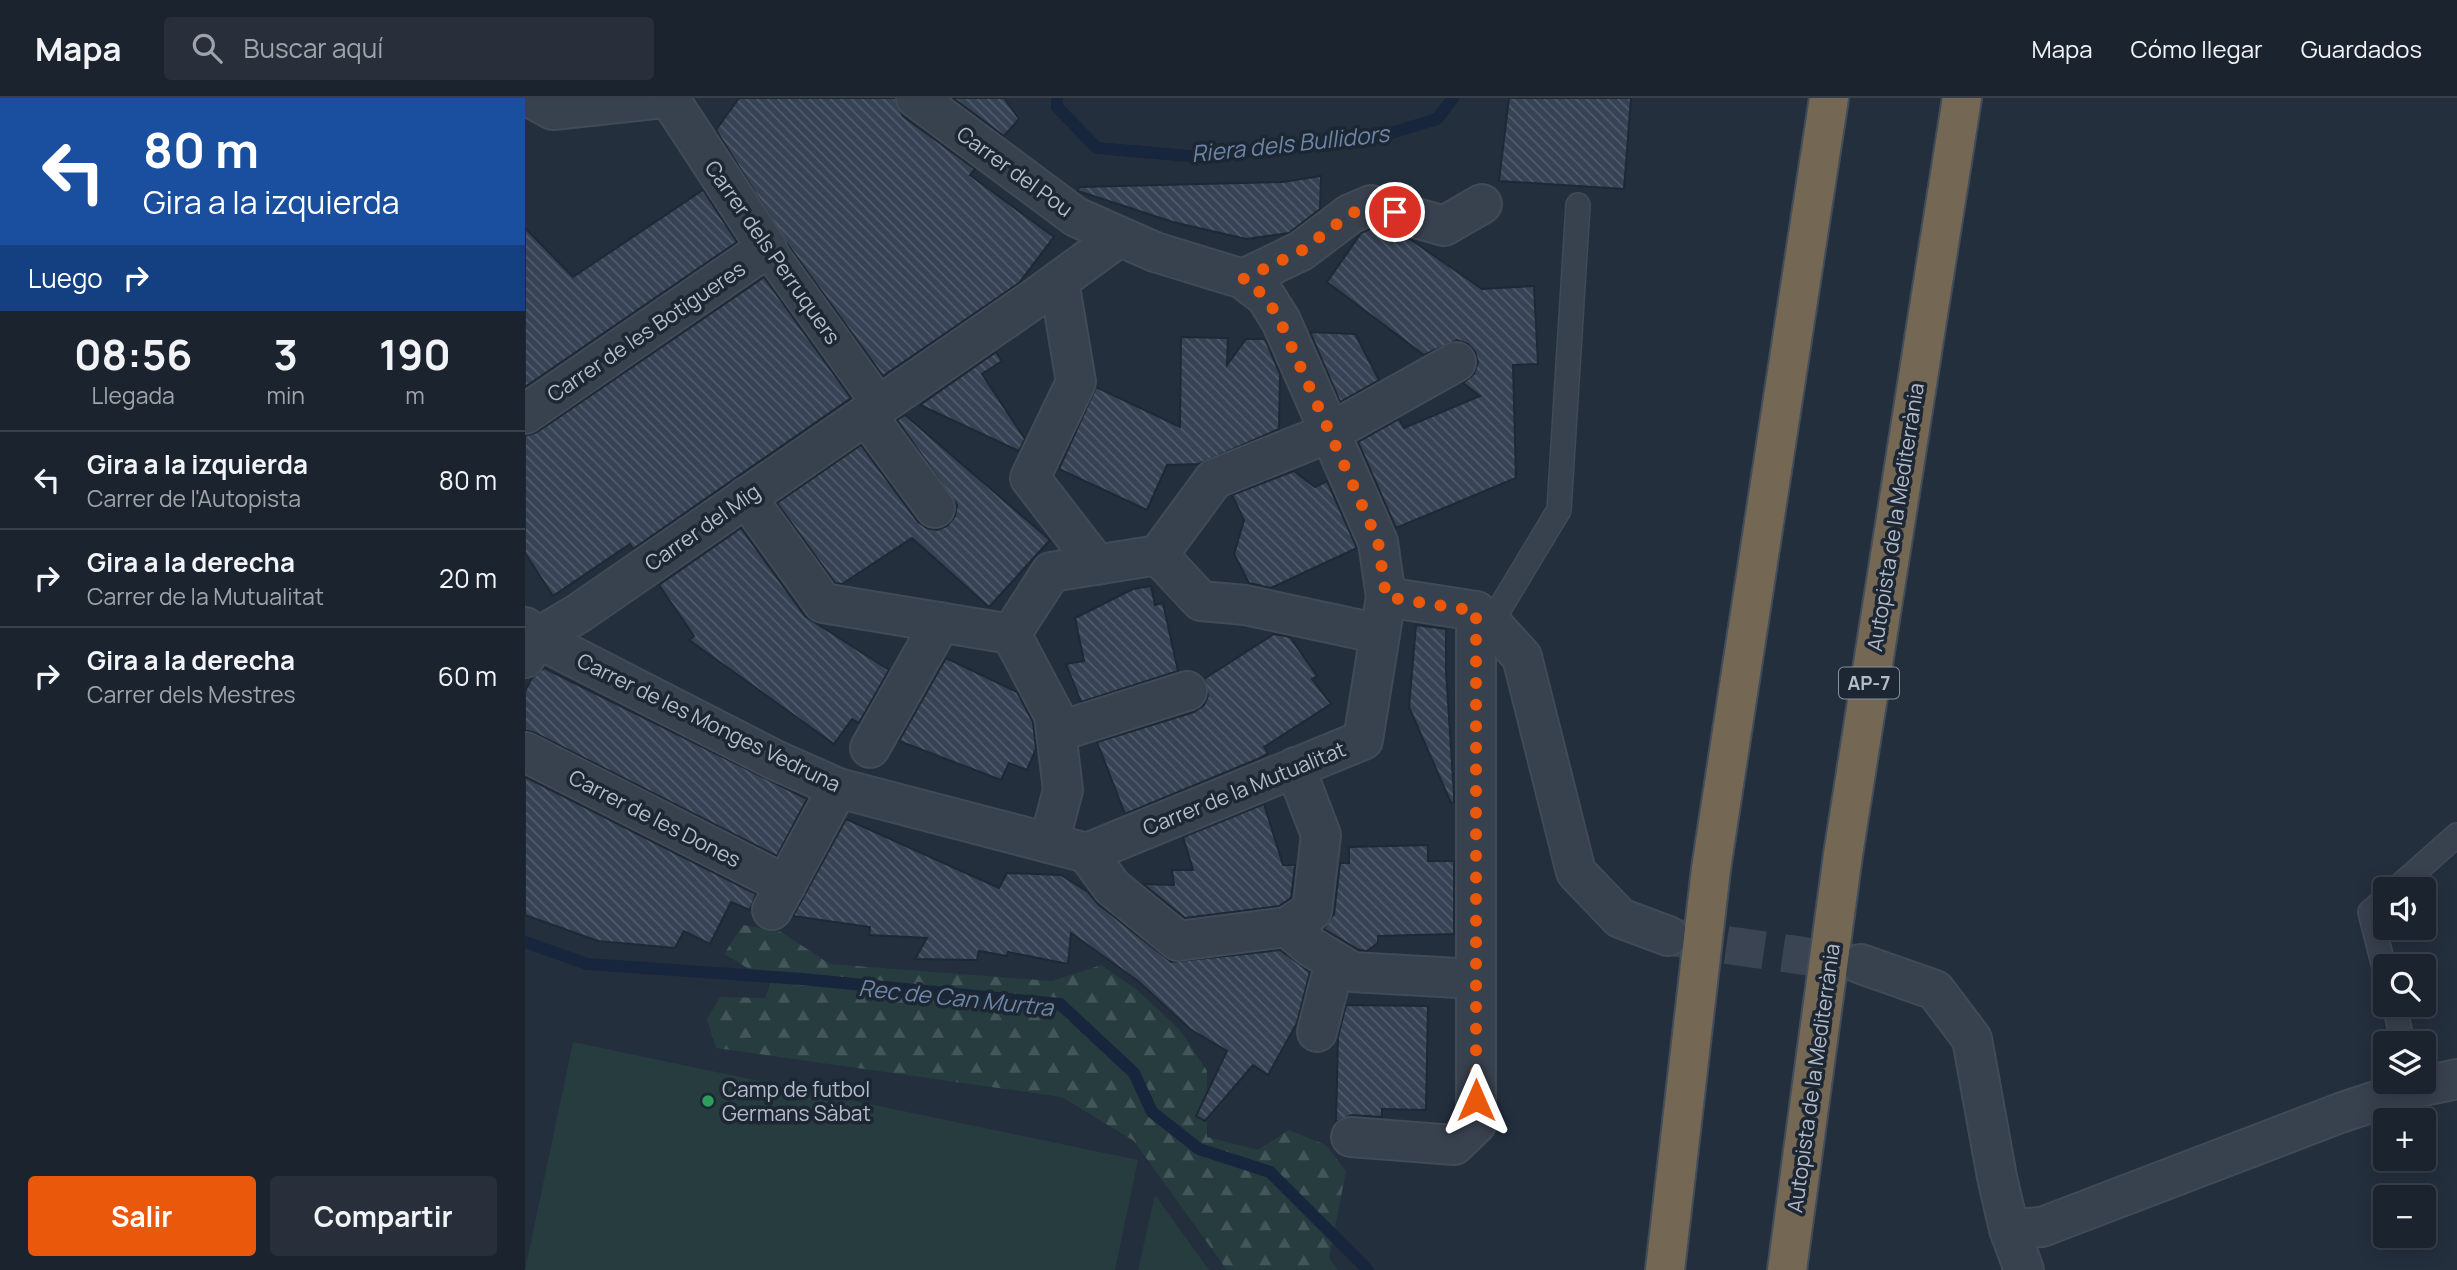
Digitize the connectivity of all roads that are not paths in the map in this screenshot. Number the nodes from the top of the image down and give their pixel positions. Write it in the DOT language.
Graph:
graph roads {
  1 [pos="531,98"];
  2 [pos="664,98"];
  3 [pos="669,98"];
  4 [pos="916,98"];
  5 [pos="1829,98"];
  6 [pos="1962,98"];
  7 [pos="1482,204"];
  8 [pos="1578,205"];
  9 [pos="1119,237"];
  10 [pos="767,248"];
  11 [pos="1243,279"];
  12 [pos="1059,281"];
  13 [pos="1456,362"];
  14 [pos="873,410"];
  15 [pos="525,414"];
  16 [pos="1331,432"];
  17 [pos="746,497"];
  18 [pos="935,508"];
  19 [pos="1157,555"];
  20 [pos="1097,565"];
  21 [pos="1383,616"];
  22 [pos="1483,617"];
  23 [pos="941,622"];
  24 [pos="1011,634"];
  25 [pos="529,641"];
  26 [pos="1187,691"];
  27 [pos="1057,732"];
  28 [pos="870,748"];
  29 [pos="525,752"];
  30 [pos="1295,767"];
  31 [pos="838,788"];
  32 [pos="2457,835"];
  33 [pos="1049,843"];
  34 [pos="1087,853"];
  35 [pos="2410,877"];
  36 [pos="1287,927"];
  37 [pos="1668,936"];
  38 [pos="1861,964"];
  39 [pos="1340,965"];
  40 [pos="1476,979"];
  41 [pos="1317,1032"];
  42 [pos="2457,1079"];
  43 [pos="2436,1082"];
  44 [pos="2390,1094"];
  45 [pos="1351,1137"];
  46 [pos="2009,1228"];
  47 [pos="1665,1270"];
  48 [pos="1787,1270"];
  49 [pos="2024,1270"];
  1 -- 2 [label="street"];
  3 -- 10 [label="street, Carrer dels Perruquers"];
  4 -- 9 [label="street, Carrer del Pou"];
  5 -- 47 [label="highway"];
  6 -- 48 [label="highway, Autopista de la Mediterrània / AP-7"];
  7 -- 11 [label="street"];
  8 -- 22 [label="lane"];
  9 -- 11 [label="street, Carrer de la Mutualitat"];
  9 -- 12 [label="street, Carrer del Mig"];
  10 -- 14 [label="street, Carrer dels Perruquers"];
  10 -- 15 [label="street, Carrer de les Botigueres"];
  11 -- 16 [label="street, Carrer de la Mutualitat"];
  12 -- 14 [label="street, Carrer del Mig"];
  12 -- 20 [label="street"];
  13 -- 16 [label="street"];
  14 -- 17 [label="street, Carrer del Mig"];
  14 -- 18 [label="street"];
  16 -- 19 [label="street"];
  16 -- 21 [label="street, Carrer de la Mutualitat"];
  17 -- 23 [label="street"];
  17 -- 25 [label="street, Carrer del Mig"];
  19 -- 20 [label="street"];
  19 -- 21 [label="street"];
  20 -- 24 [label="street"];
  21 -- 22 [label="street"];
  21 -- 30 [label="street, Carrer de la Mutualitat"];
  22 -- 37 [label="street"];
  22 -- 40 [label="street"];
  23 -- 24 [label="street"];
  23 -- 28 [label="street"];
  24 -- 27 [label="street"];
  25 -- 31 [label="street, Carrer de les Monges Vedruna"];
  26 -- 27 [label="street"];
  27 -- 33 [label="street"];
  29 -- 31 [label="street, Carrer de les Dones"];
  30 -- 34 [label="street, Carrer de la Mutualitat"];
  30 -- 36 [label="street"];
  31 -- 33 [label="street, Carrer de les Monges Vedruna"];
  32 -- 35 [label="lane"];
  33 -- 34 [label="street, Carrer de les Monges Vedruna"];
  34 -- 36 [label="street"];
  36 -- 39 [label="street"];
  38 -- 46 [label="street"];
  39 -- 40 [label="street"];
  39 -- 41 [label="street"];
  40 -- 45 [label="street"];
  42 -- 43 [label="street"];
  44 -- 46 [label="street"];
  46 -- 49 [label="street"];
}
